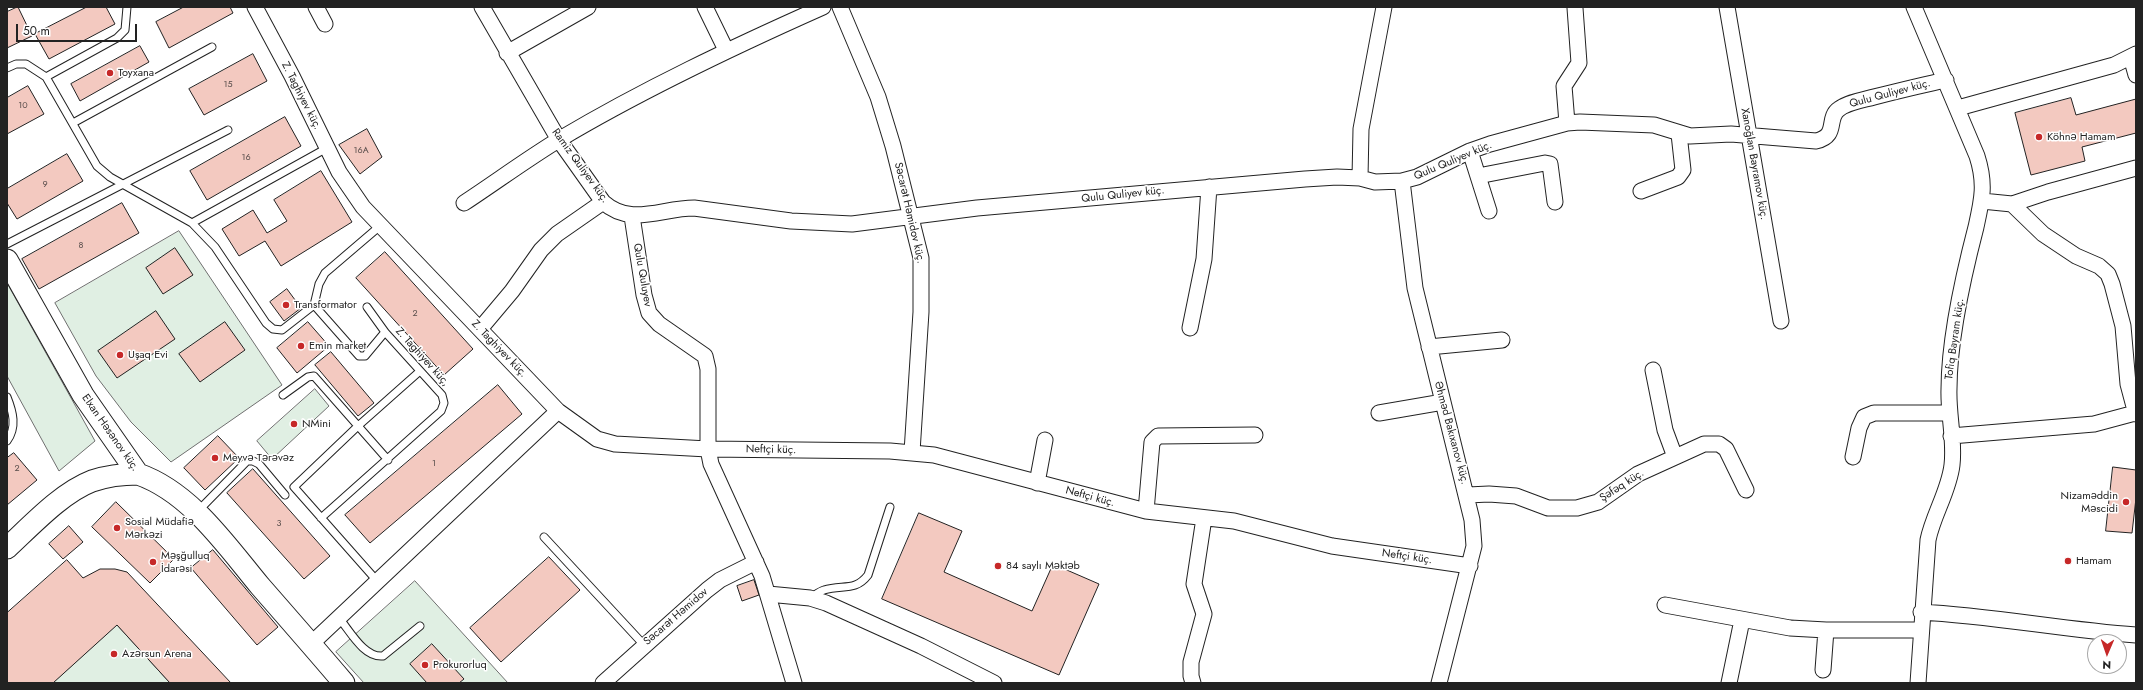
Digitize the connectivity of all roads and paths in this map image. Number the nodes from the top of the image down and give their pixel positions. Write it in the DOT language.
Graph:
graph roads {
  1 [pos="127,7"];
  2 [pos="255,7"];
  3 [pos="316,7"];
  4 [pos="482,7"];
  5 [pos="588,7"];
  6 [pos="705,7"];
  7 [pos="823,7"];
  8 [pos="840,7"];
  9 [pos="1384,7"];
  10 [pos="1727,7"];
  11 [pos="1914,7"];
  12 [pos="1575,8"];
  13 [pos="325,24"];
  14 [pos="212,47"];
  15 [pos="726,50"];
  16 [pos="507,53"];
  17 [pos="2133,56"];
  18 [pos="7,68"];
  19 [pos="2136,75"];
  20 [pos="46,77"];
  21 [pos="1946,80"];
  22 [pos="1958,108"];
  23 [pos="73,123"];
  24 [pos="1567,123"];
  25 [pos="228,130"];
  26 [pos="1679,134"];
  27 [pos="1750,135"];
  28 [pos="559,140"];
  29 [pos="327,148"];
  30 [pos="1470,152"];
  31 [pos="2136,168"];
  32 [pos="1478,176"];
  33 [pos="1360,178"];
  34 [pos="1402,181"];
  35 [pos="123,183"];
  36 [pos="1209,187"];
  37 [pos="1641,192"];
  38 [pos="603,202"];
  39 [pos="1555,202"];
  40 [pos="1982,202"];
  41 [pos="464,203"];
  42 [pos="2012,204"];
  43 [pos="1489,211"];
  44 [pos="632,216"];
  45 [pos="910,216"];
  46 [pos="192,223"];
  47 [pos="380,226"];
  48 [pos="7,244"];
  49 [pos="7,260"];
  50 [pos="314,305"];
  51 [pos="367,307"];
  52 [pos="1781,321"];
  53 [pos="2130,324"];
  54 [pos="1190,328"];
  55 [pos="480,329"];
  56 [pos="385,332"];
  57 [pos="1502,340"];
  58 [pos="1429,347"];
  59 [pos="1653,370"];
  60 [pos="420,371"];
  61 [pos="283,395"];
  62 [pos="7,397"];
  63 [pos="1443,402"];
  64 [pos="558,412"];
  65 [pos="1379,413"];
  66 [pos="1949,413"];
  67 [pos="2136,413"];
  68 [pos="358,426"];
  69 [pos="1255,435"];
  70 [pos="1951,436"];
  71 [pos="1044,440"];
  72 [pos="7,441"];
  73 [pos="708,449"];
  74 [pos="912,452"];
  75 [pos="1675,457"];
  76 [pos="1853,457"];
  77 [pos="388,460"];
  78 [pos="138,474"];
  79 [pos="1037,483"];
  80 [pos="1746,490"];
  81 [pos="285,494"];
  82 [pos="1468,495"];
  83 [pos="890,507"];
  84 [pos="1146,511"];
  85 [pos="197,512"];
  86 [pos="321,518"];
  87 [pos="1204,518"];
  88 [pos="544,537"];
  89 [pos="7,548"];
  90 [pos="756,562"];
  91 [pos="1470,566"];
  92 [pos="378,582"];
  93 [pos="768,594"];
  94 [pos="810,598"];
  95 [pos="1665,605"];
  96 [pos="1922,612"];
  97 [pos="339,618"];
  98 [pos="1742,620"];
  99 [pos="420,626"];
  100 [pos="1826,630"];
  101 [pos="1921,630"];
  102 [pos="2136,634"];
  103 [pos="311,644"];
  104 [pos="644,645"];
  105 [pos="1823,670"];
  106 [pos="344,683"];
  107 [pos="603,683"];
  108 [pos="794,683"];
  109 [pos="994,683"];
  110 [pos="1193,683"];
  111 [pos="1439,683"];
  112 [pos="1729,683"];
  113 [pos="1918,683"];
  1 -- 20 [label="lane"];
  2 -- 29 [label="street, Z. Taghiyev küç."];
  3 -- 13 [label="street"];
  4 -- 16 [label="street, Ramiz Quliyev küç."];
  5 -- 16 [label="street"];
  6 -- 15 [label="street"];
  7 -- 15 [label="street"];
  8 -- 45 [label="street, Səcarət Həmidov küç."];
  9 -- 33 [label="street"];
  10 -- 27 [label="street, Xanoğlan Bayramov küç."];
  11 -- 21 [label="street, Tofiq Bayram küç."];
  12 -- 24 [label="street"];
  14 -- 23 [label="lane"];
  15 -- 28 [label="street"];
  16 -- 28 [label="street, Ramiz Quliyev küç."];
  17 -- 19 [label="street"];
  17 -- 22 [label="street"];
  18 -- 20 [label="lane"];
  20 -- 23 [label="lane"];
  21 -- 22 [label="street, Tofiq Bayram küç."];
  21 -- 27 [label="street, Qulu Quliyev küç."];
  22 -- 40 [label="street, Tofiq Bayram küç."];
  23 -- 35 [label="lane"];
  24 -- 26 [label="street, Qulu Quliyev küç."];
  24 -- 30 [label="street, Qulu Quliyev küç."];
  25 -- 35 [label="lane"];
  26 -- 27 [label="street, Qulu Quliyev küç."];
  26 -- 37 [label="street"];
  27 -- 52 [label="street, Xanoğlan Bayramov küç."];
  28 -- 38 [label="street, Ramiz Quliyev küç."];
  28 -- 41 [label="street"];
  29 -- 46 [label="lane"];
  29 -- 47 [label="street, Z. Taghiyev küç."];
  30 -- 32 [label="street"];
  30 -- 34 [label="street, Qulu Quliyev küç."];
  31 -- 42 [label="street"];
  32 -- 39 [label="street"];
  32 -- 43 [label="street"];
  33 -- 34 [label="street, Qulu Quliyev küç."];
  33 -- 36 [label="street, Qulu Quliyev küç."];
  34 -- 58 [label="street, Əhməd Bakıxanov küç."];
  35 -- 46 [label="lane"];
  35 -- 48 [label="lane"];
  36 -- 45 [label="street, Qulu Quliyev küç."];
  36 -- 54 [label="street"];
  38 -- 44 [label="street, Ramiz Quliyev küç."];
  38 -- 55 [label="street"];
  40 -- 42 [label="street"];
  40 -- 66 [label="street, Tofiq Bayram küç."];
  42 -- 53 [label="street"];
  44 -- 45 [label="street, Ramiz Quliyev küç."];
  44 -- 73 [label="street, Qulu Quluyev"];
  45 -- 74 [label="street, Səcarət Həmidov küç."];
  46 -- 50 [label="lane"];
  47 -- 50 [label="lane"];
  47 -- 55 [label="street, Z. Taghiyev küç."];
  49 -- 78 [label="street, Elxan Həsənov küç."];
  50 -- 56 [label="lane, Z. Taghiyev küç,"];
  51 -- 56 [label="lane"];
  53 -- 67 [label="street"];
  55 -- 64 [label="street, Z. Taghiyev küç."];
  56 -- 60 [label="lane, Z. Taghiyev küç,"];
  57 -- 58 [label="street"];
  58 -- 63 [label="street, Əhməd Bakıxanov küç."];
  59 -- 75 [label="street"];
  60 -- 68 [label="lane"];
  60 -- 77 [label="lane, Z. Taghiyev küç,"];
  61 -- 68 [label="lane"];
  62 -- 72 [label="lane"];
  63 -- 65 [label="street"];
  63 -- 82 [label="street, Əhməd Bakıxanov küç."];
  64 -- 73 [label="street, Neftçi küç."];
  64 -- 92 [label="street"];
  66 -- 70 [label="street, Tofiq Bayram küç."];
  66 -- 76 [label="street"];
  67 -- 70 [label="street"];
  68 -- 77 [label="lane"];
  68 -- 86 [label="lane"];
  69 -- 84 [label="street"];
  70 -- 96 [label="street, Tofiq Bayram küç."];
  71 -- 79 [label="street"];
  73 -- 74 [label="street, Neftçi küç."];
  73 -- 90 [label="street"];
  74 -- 79 [label="street, Neftçi küç."];
  75 -- 80 [label="street, Şəfəq küç."];
  75 -- 82 [label="street, Şəfəq küç."];
  77 -- 86 [label="lane, Z. Taghiyev küç,"];
  78 -- 85 [label="street, Elxan Həsənov küç."];
  78 -- 89 [label="street"];
  79 -- 84 [label="street, Neftçi küç."];
  81 -- 85 [label="lane"];
  82 -- 91 [label="street, Əhməd Bakıxanov küç."];
  83 -- 94 [label="lane"];
  84 -- 87 [label="street, Neftçi küç."];
  85 -- 103 [label="street, Elxan Həsənov küç."];
  86 -- 92 [label="lane"];
  87 -- 91 [label="street, Neftçi küç."];
  87 -- 110 [label="street"];
  88 -- 104 [label="lane"];
  90 -- 93 [label="street"];
  90 -- 104 [label="street, Səcarət Həmidov"];
  91 -- 111 [label="street, Əhməd Bakıxanov küç."];
  92 -- 97 [label="street"];
  93 -- 94 [label="street"];
  93 -- 108 [label="street"];
  94 -- 109 [label="street"];
  95 -- 98 [label="street"];
  96 -- 101 [label="street, Tofiq Bayram küç."];
  96 -- 102 [label="street"];
  97 -- 99 [label="lane"];
  97 -- 103 [label="street"];
  98 -- 100 [label="street"];
  98 -- 112 [label="street"];
  100 -- 101 [label="street"];
  100 -- 105 [label="street"];
  101 -- 113 [label="street, Tofiq Bayram küç."];
  103 -- 106 [label="street, Elxan Həsənov küç."];
  104 -- 107 [label="street, Səcarət Həmidov"];
}
